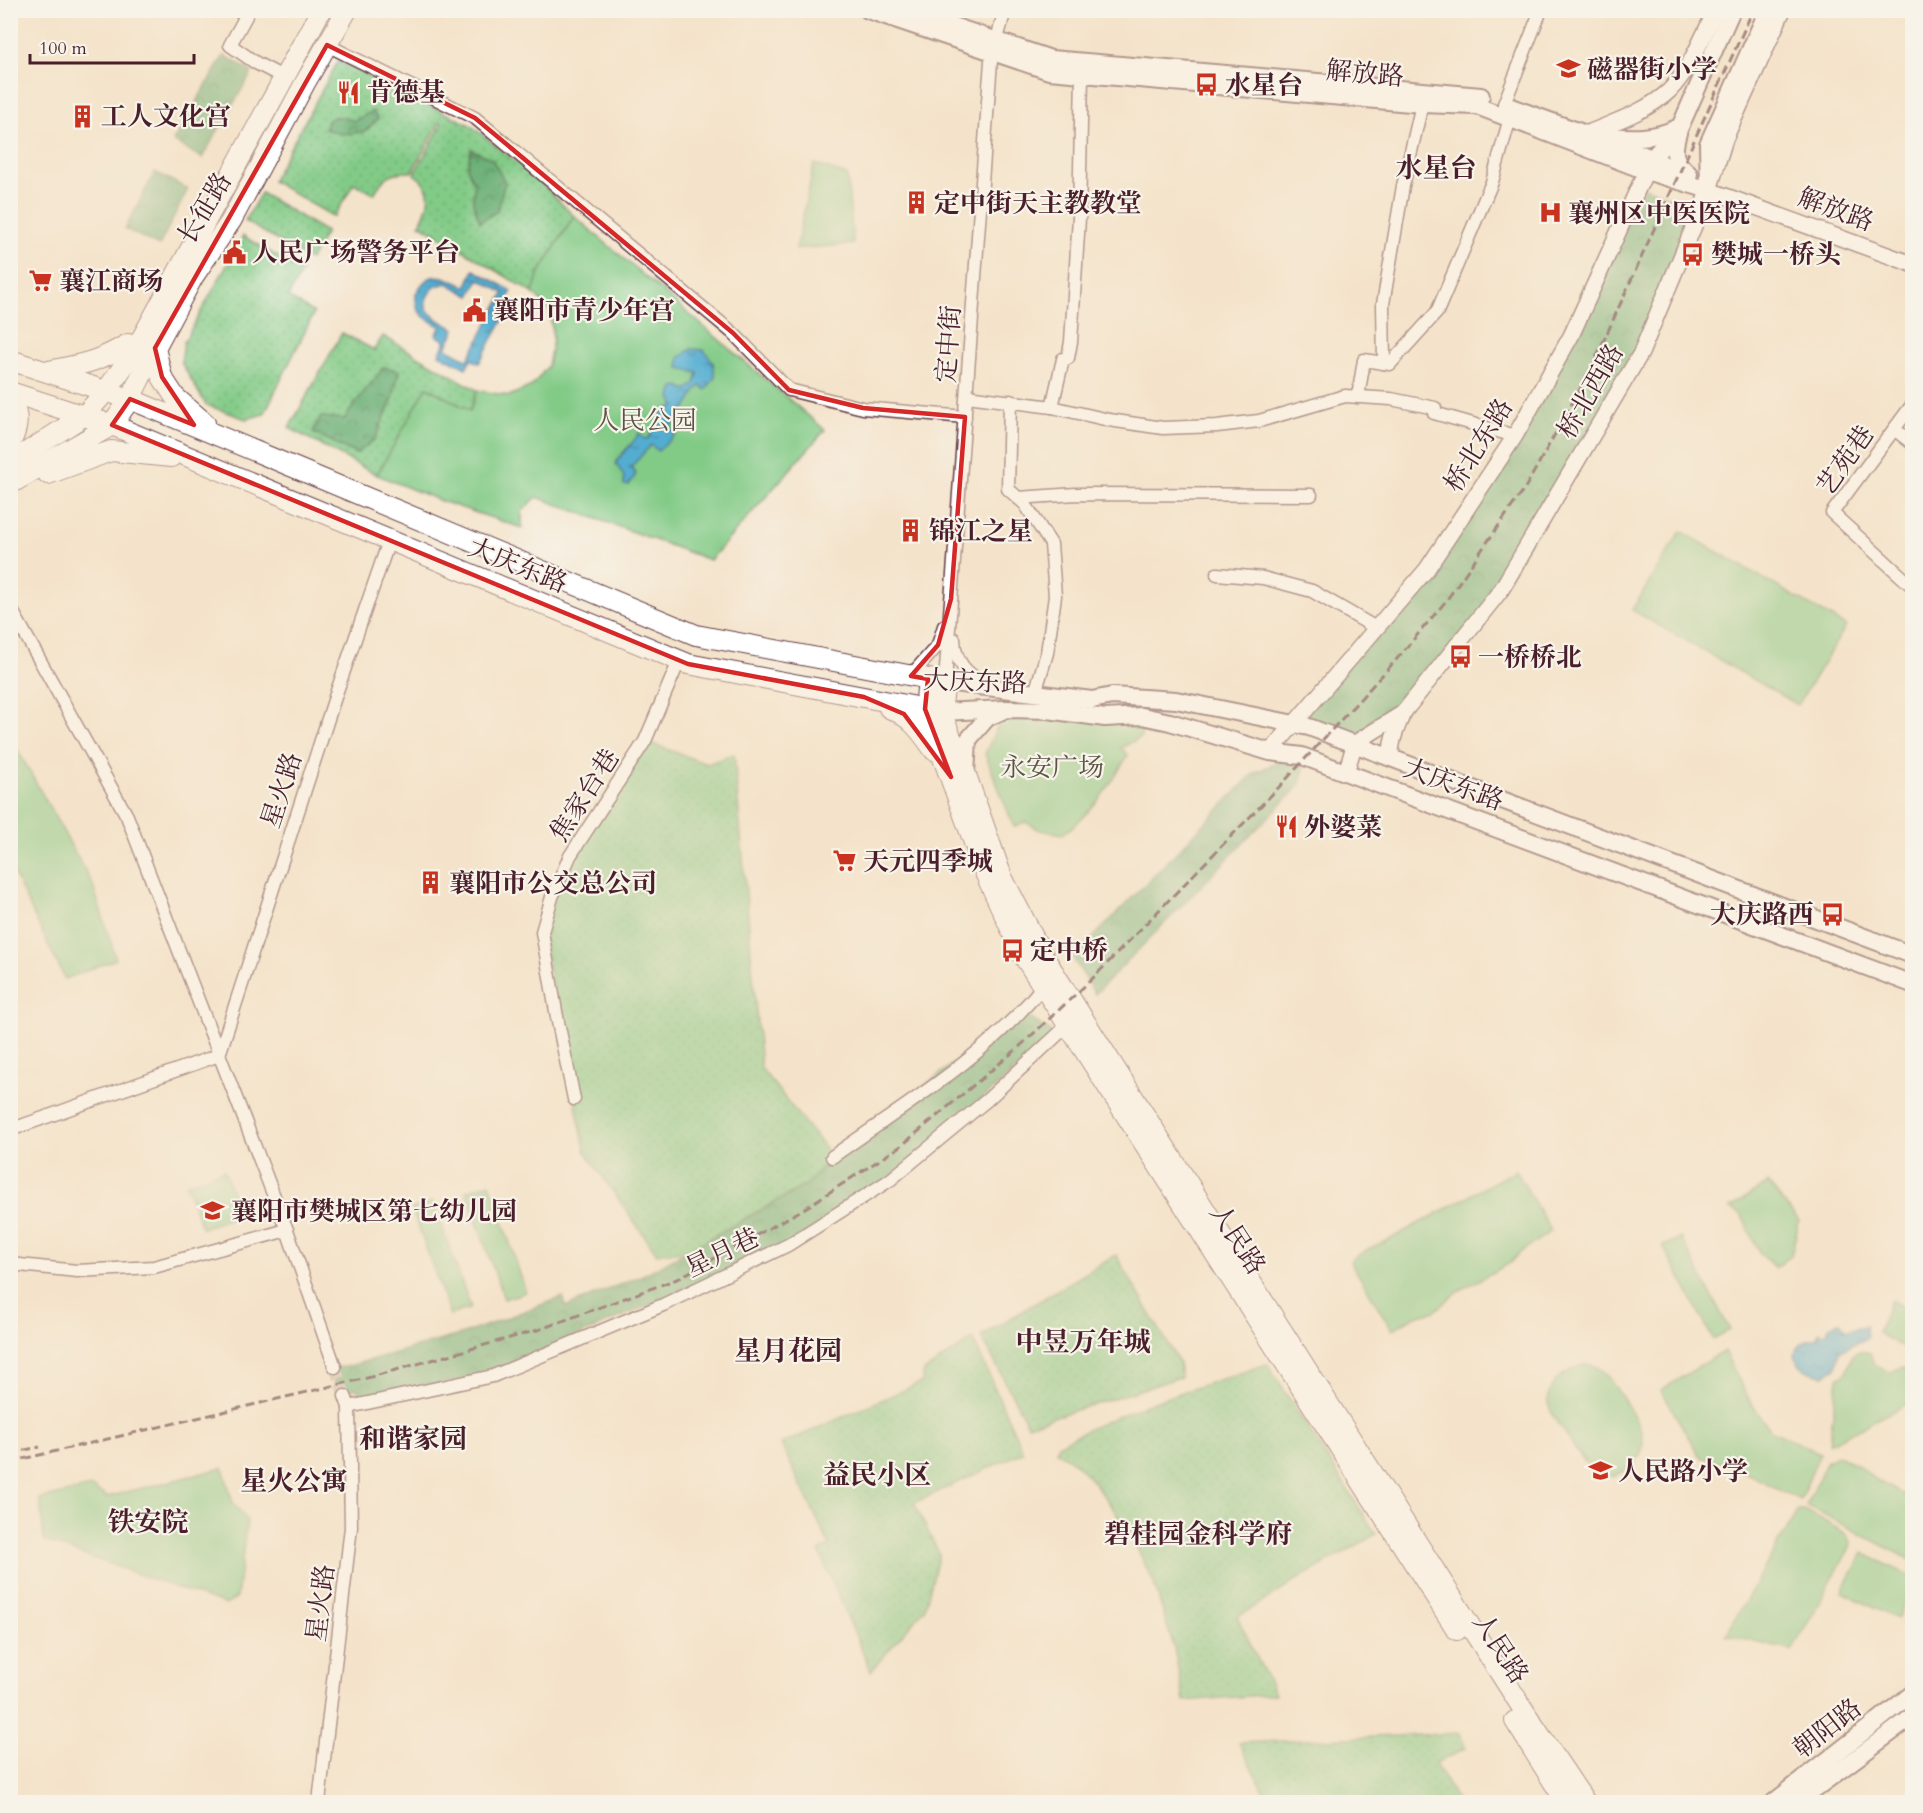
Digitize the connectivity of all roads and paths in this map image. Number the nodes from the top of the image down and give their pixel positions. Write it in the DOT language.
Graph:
graph roads {
  1 [pos="238,10"];
  2 [pos="310,10"];
  3 [pos="321,10"];
  4 [pos="333,10"];
  5 [pos="347,10"];
  6 [pos="868,10"];
  7 [pos="905,10"];
  8 [pos="1005,10"];
  9 [pos="1541,10"];
  10 [pos="1716,10"];
  11 [pos="1732,10"];
  12 [pos="1768,10"];
  13 [pos="1784,10"];
  14 [pos="327,45"];
  15 [pos="993,47"];
  16 [pos="277,74"];
  17 [pos="1082,75"];
  18 [pos="1422,104"];
  19 [pos="1507,111"];
  20 [pos="1680,126"];
  21 [pos="1586,134"];
  22 [pos="1649,164"];
  23 [pos="1709,190"];
  24 [pos="222,203"];
  25 [pos="1912,264"];
  26 [pos="193,277"];
  27 [pos="140,346"];
  28 [pos="10,360"];
  29 [pos="1384,363"];
  30 [pos="45,372"];
  31 [pos="110,385"];
  32 [pos="10,392"];
  33 [pos="967,396"];
  34 [pos="1358,397"];
  35 [pos="130,399"];
  36 [pos="10,401"];
  37 [pos="1010,401"];
  38 [pos="1912,405"];
  39 [pos="1052,407"];
  40 [pos="85,415"];
  41 [pos="965,417"];
  42 [pos="112,425"];
  43 [pos="1894,429"];
  44 [pos="1515,436"];
  45 [pos="227,439"];
  46 [pos="1912,443"];
  47 [pos="10,444"];
  48 [pos="195,460"];
  49 [pos="10,463"];
  50 [pos="10,484"];
  51 [pos="10,491"];
  52 [pos="1311,495"];
  53 [pos="1018,498"];
  54 [pos="389,541"];
  55 [pos="1217,574"];
  56 [pos="1912,586"];
  57 [pos="951,599"];
  58 [pos="10,607"];
  59 [pos="1376,628"];
  60 [pos="679,661"];
  61 [pos="904,674"];
  62 [pos="936,680"];
  63 [pos="989,687"];
  64 [pos="1035,693"];
  65 [pos="864,697"];
  66 [pos="1005,709"];
  67 [pos="933,710"];
  68 [pos="1403,713"];
  69 [pos="1294,724"];
  70 [pos="1355,743"];
  71 [pos="1270,752"];
  72 [pos="1391,758"];
  73 [pos="1346,772"];
  74 [pos="958,776"];
  75 [pos="1912,955"];
  76 [pos="1912,984"];
  77 [pos="1043,986"];
  78 [pos="1068,1024"];
  79 [pos="219,1055"];
  80 [pos="574,1099"];
  81 [pos="10,1130"];
  82 [pos="832,1157"];
  83 [pos="287,1230"];
  84 [pos="10,1264"];
  85 [pos="335,1367"];
  86 [pos="347,1402"];
  87 [pos="1912,1694"];
  88 [pos="1912,1717"];
  89 [pos="319,1803"];
  90 [pos="1566,1803"];
  91 [pos="1585,1803"];
  92 [pos="1774,1803"];
  93 [pos="1797,1803"];
  1 -- 16 [label="street"];
  2 -- 16 [label="main road, 长征路"];
  3 -- 24 [label="main road"];
  4 -- 24 [label="main road"];
  5 -- 14 [label="main road, 长征路"];
  6 -- 15 [label="main road, 解放路"];
  7 -- 15 [label="main road, 解放路"];
  8 -- 15 [label="street, 定中街"];
  9 -- 19 [label="street"];
  10 -- 21 [label="street"];
  11 -- 20 [label="main road"];
  12 -- 23 [label="main road"];
  13 -- 23 [label="street, 桥北西路"];
  14 -- 26 [label="main road, 长征路"];
  14 -- 41 [label="street"];
  15 -- 17 [label="main road, 解放路"];
  15 -- 19 [label="main road, 解放路"];
  15 -- 33 [label="street, 定中街"];
  16 -- 27 [label="main road, 长征路"];
  17 -- 18 [label="main road, 解放路"];
  17 -- 39 [label="street"];
  18 -- 19 [label="main road, 解放路"];
  18 -- 29 [label="street"];
  19 -- 21 [label="main road, 解放路"];
  19 -- 22 [label="main road, 解放路"];
  19 -- 29 [label="street"];
  20 -- 21 [label="main road"];
  20 -- 22 [label="main road"];
  20 -- 23 [label="main road"];
  21 -- 22 [label="main road, 解放路"];
  22 -- 23 [label="main road, 解放路"];
  22 -- 44 [label="street, 桥北东路"];
  23 -- 25 [label="street, 解放路"];
  23 -- 68 [label="street, 桥北西路"];
  24 -- 26 [label="main road"];
  24 -- 27 [label="main road"];
  26 -- 27 [label="main road, 长征路"];
  27 -- 30 [label="main road"];
  27 -- 31 [label="main road, 长征路"];
  27 -- 35 [label="main road, 长征路"];
  27 -- 45 [label="main road"];
  28 -- 30 [label="main road, 大庆东路"];
  29 -- 34 [label="street"];
  30 -- 31 [label="main road, 大庆东路"];
  31 -- 35 [label="main road, 大庆东路"];
  31 -- 40 [label="main road, 长征路"];
  32 -- 40 [label="main road, 大庆东路"];
  33 -- 37 [label="street"];
  33 -- 41 [label="street, 定中街"];
  34 -- 39 [label="street"];
  34 -- 44 [label="street"];
  35 -- 42 [label="main road, 长征路"];
  35 -- 45 [label="main road, 大庆东路"];
  36 -- 47 [label="main road"];
  37 -- 39 [label="street"];
  37 -- 53 [label="street"];
  38 -- 43 [label="street, 艺苑巷"];
  40 -- 42 [label="main road, 大庆东路"];
  40 -- 49 [label="main road, 长征路"];
  41 -- 57 [label="street, 定中街"];
  42 -- 48 [label="main road, 大庆东路"];
  42 -- 50 [label="main road, 长征路"];
  43 -- 46 [label="street"];
  43 -- 56 [label="street, 艺苑巷"];
  44 -- 59 [label="street, 桥北东路"];
  45 -- 61 [label="main road, 大庆东路"];
  48 -- 51 [label="main road"];
  48 -- 54 [label="main road, 大庆东路"];
  52 -- 53 [label="street"];
  53 -- 64 [label="street"];
  54 -- 60 [label="main road, 大庆东路"];
  54 -- 79 [label="street, 星火路"];
  55 -- 59 [label="street"];
  57 -- 61 [label="street"];
  57 -- 62 [label="street, 定中街"];
  57 -- 63 [label="street"];
  58 -- 79 [label="street"];
  59 -- 69 [label="street, 桥北东路"];
  60 -- 65 [label="main road, 大庆东路"];
  60 -- 80 [label="street, 焦家台巷"];
  61 -- 62 [label="main road, 大庆东路"];
  62 -- 63 [label="main road, 大庆东路"];
  62 -- 67 [label="main road, 人民路"];
  63 -- 64 [label="main road, 大庆东路"];
  64 -- 69 [label="main road, 大庆东路"];
  65 -- 67 [label="main road, 大庆东路"];
  65 -- 74 [label="main road"];
  66 -- 67 [label="main road, 大庆东路"];
  66 -- 71 [label="main road, 大庆东路"];
  66 -- 74 [label="main road"];
  67 -- 74 [label="main road, 人民路"];
  68 -- 70 [label="street, 桥北西路"];
  68 -- 72 [label="street"];
  69 -- 70 [label="main road, 大庆东路"];
  69 -- 71 [label="street, 桥北东路"];
  70 -- 72 [label="main road, 大庆东路"];
  70 -- 73 [label="street"];
  71 -- 73 [label="main road, 大庆东路"];
  72 -- 75 [label="main road, 大庆东路"];
  73 -- 76 [label="main road, 大庆东路"];
  74 -- 77 [label="main road, 人民路"];
  74 -- 91 [label="main road, 人民路"];
  77 -- 78 [label="main road, 人民路"];
  77 -- 82 [label="street"];
  78 -- 86 [label="street, 星月巷"];
  78 -- 90 [label="main road, 人民路"];
  79 -- 81 [label="street"];
  79 -- 83 [label="street"];
  83 -- 84 [label="street"];
  83 -- 85 [label="street"];
  86 -- 89 [label="street, 星火路"];
  87 -- 92 [label="main road, 朝阳路"];
  88 -- 93 [label="main road, 朝阳路"];
}
